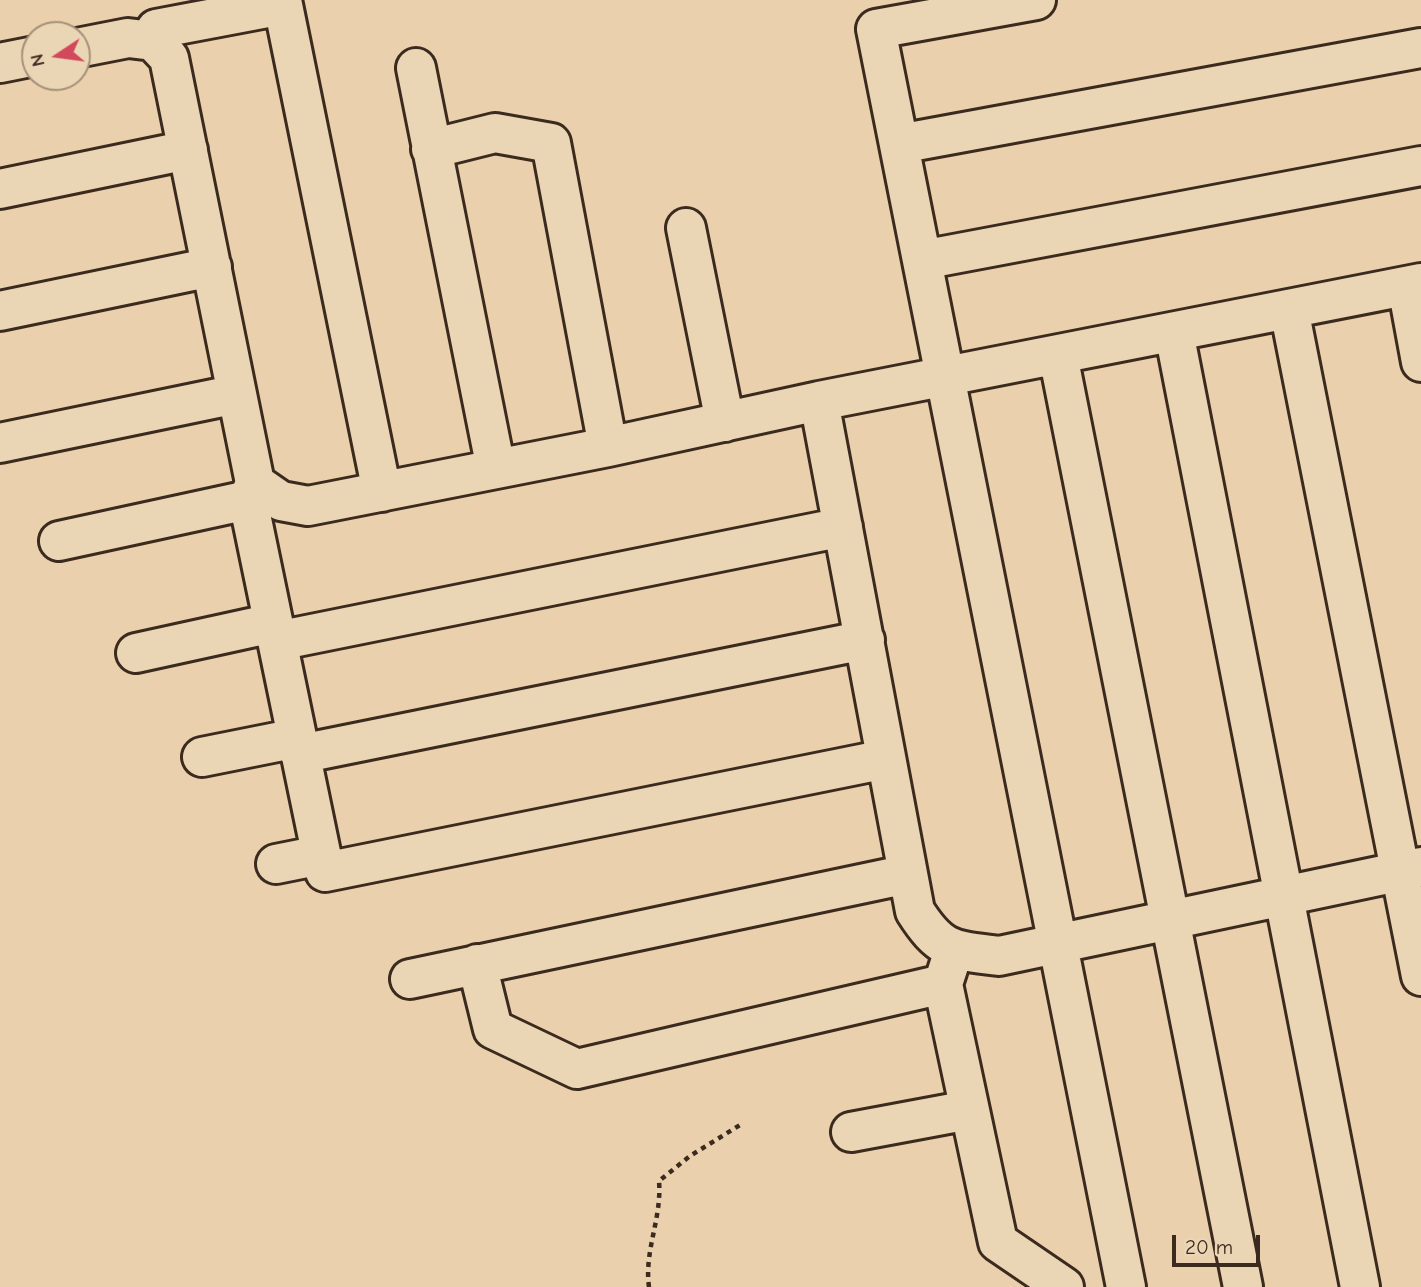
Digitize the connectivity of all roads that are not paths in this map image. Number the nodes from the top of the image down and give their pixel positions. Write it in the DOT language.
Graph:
graph roads {
  1 [pos="1036,0"];
  2 [pos="989,4"];
  3 [pos="153,23"];
  4 [pos="91,45"];
  5 [pos="1421,48"];
  6 [pos="21,59"];
  7 [pos="0,63"];
  8 [pos="416,68"];
  9 [pos="899,145"];
  10 [pos="431,149"];
  11 [pos="188,150"];
  12 [pos="1421,166"];
  13 [pos="0,189"];
  14 [pos="686,228"];
  15 [pos="922,260"];
  16 [pos="212,267"];
  17 [pos="1414,285"];
  18 [pos="1289,309"];
  19 [pos="0,311"];
  20 [pos="1174,332"];
  21 [pos="1058,355"];
  22 [pos="1421,362"];
  23 [pos="945,377"];
  24 [pos="237,394"];
  25 [pos="818,401"];
  26 [pos="725,422"];
  27 [pos="0,443"];
  28 [pos="608,447"];
  29 [pos="496,469"];
  30 [pos="252,492"];
  31 [pos="382,492"];
  32 [pos="843,527"];
  33 [pos="59,541"];
  34 [pos="275,632"];
  35 [pos="865,640"];
  36 [pos="136,653"];
  37 [pos="299,746"];
  38 [pos="202,757"];
  39 [pos="887,759"];
  40 [pos="321,855"];
  41 [pos="276,864"];
  42 [pos="1411,870"];
  43 [pos="908,874"];
  44 [pos="1284,896"];
  45 [pos="1170,920"];
  46 [pos="1056,944"];
  47 [pos="477,964"];
  48 [pos="948,967"];
  49 [pos="1421,976"];
  50 [pos="410,979"];
  51 [pos="969,1110"];
  52 [pos="851,1132"];
  53 [pos="1124,1281"];
  54 [pos="1066,1287"];
  55 [pos="1243,1287"];
  56 [pos="1360,1287"];
  1 -- 2 [label="street"];
  2 -- 9 [label="street"];
  3 -- 4 [label="street"];
  3 -- 11 [label="street"];
  3 -- 31 [label="street"];
  5 -- 9 [label="street"];
  6 -- 7 [label="street"];
  8 -- 10 [label="street"];
  9 -- 15 [label="street"];
  10 -- 28 [label="street"];
  10 -- 29 [label="street"];
  11 -- 13 [label="street"];
  11 -- 16 [label="street"];
  12 -- 15 [label="street"];
  14 -- 26 [label="street"];
  15 -- 23 [label="street"];
  16 -- 19 [label="street"];
  16 -- 24 [label="street"];
  17 -- 18 [label="street"];
  17 -- 22 [label="street"];
  18 -- 20 [label="street"];
  18 -- 42 [label="street"];
  20 -- 21 [label="street"];
  20 -- 44 [label="street"];
  21 -- 23 [label="street"];
  21 -- 45 [label="street"];
  23 -- 25 [label="street"];
  23 -- 46 [label="street"];
  24 -- 27 [label="street"];
  24 -- 30 [label="street"];
  25 -- 26 [label="street"];
  25 -- 32 [label="street"];
  26 -- 28 [label="street"];
  28 -- 29 [label="street"];
  29 -- 31 [label="street"];
  30 -- 31 [label="street"];
  30 -- 33 [label="street"];
  30 -- 34 [label="street"];
  32 -- 34 [label="street"];
  32 -- 35 [label="street"];
  34 -- 36 [label="street"];
  34 -- 37 [label="street"];
  35 -- 37 [label="street"];
  35 -- 39 [label="street"];
  37 -- 38 [label="street"];
  37 -- 40 [label="street"];
  39 -- 40 [label="street"];
  39 -- 43 [label="street"];
  40 -- 41 [label="street"];
  42 -- 44 [label="street"];
  42 -- 49 [label="street"];
  43 -- 47 [label="street"];
  43 -- 48 [label="street"];
  44 -- 45 [label="street"];
  44 -- 56 [label="street"];
  45 -- 46 [label="street"];
  45 -- 55 [label="street"];
  46 -- 48 [label="street"];
  46 -- 53 [label="street"];
  47 -- 48 [label="street"];
  47 -- 50 [label="street"];
  48 -- 51 [label="street"];
  51 -- 52 [label="street"];
  51 -- 54 [label="street"];
  53 -- 54 [label="street"];
}
